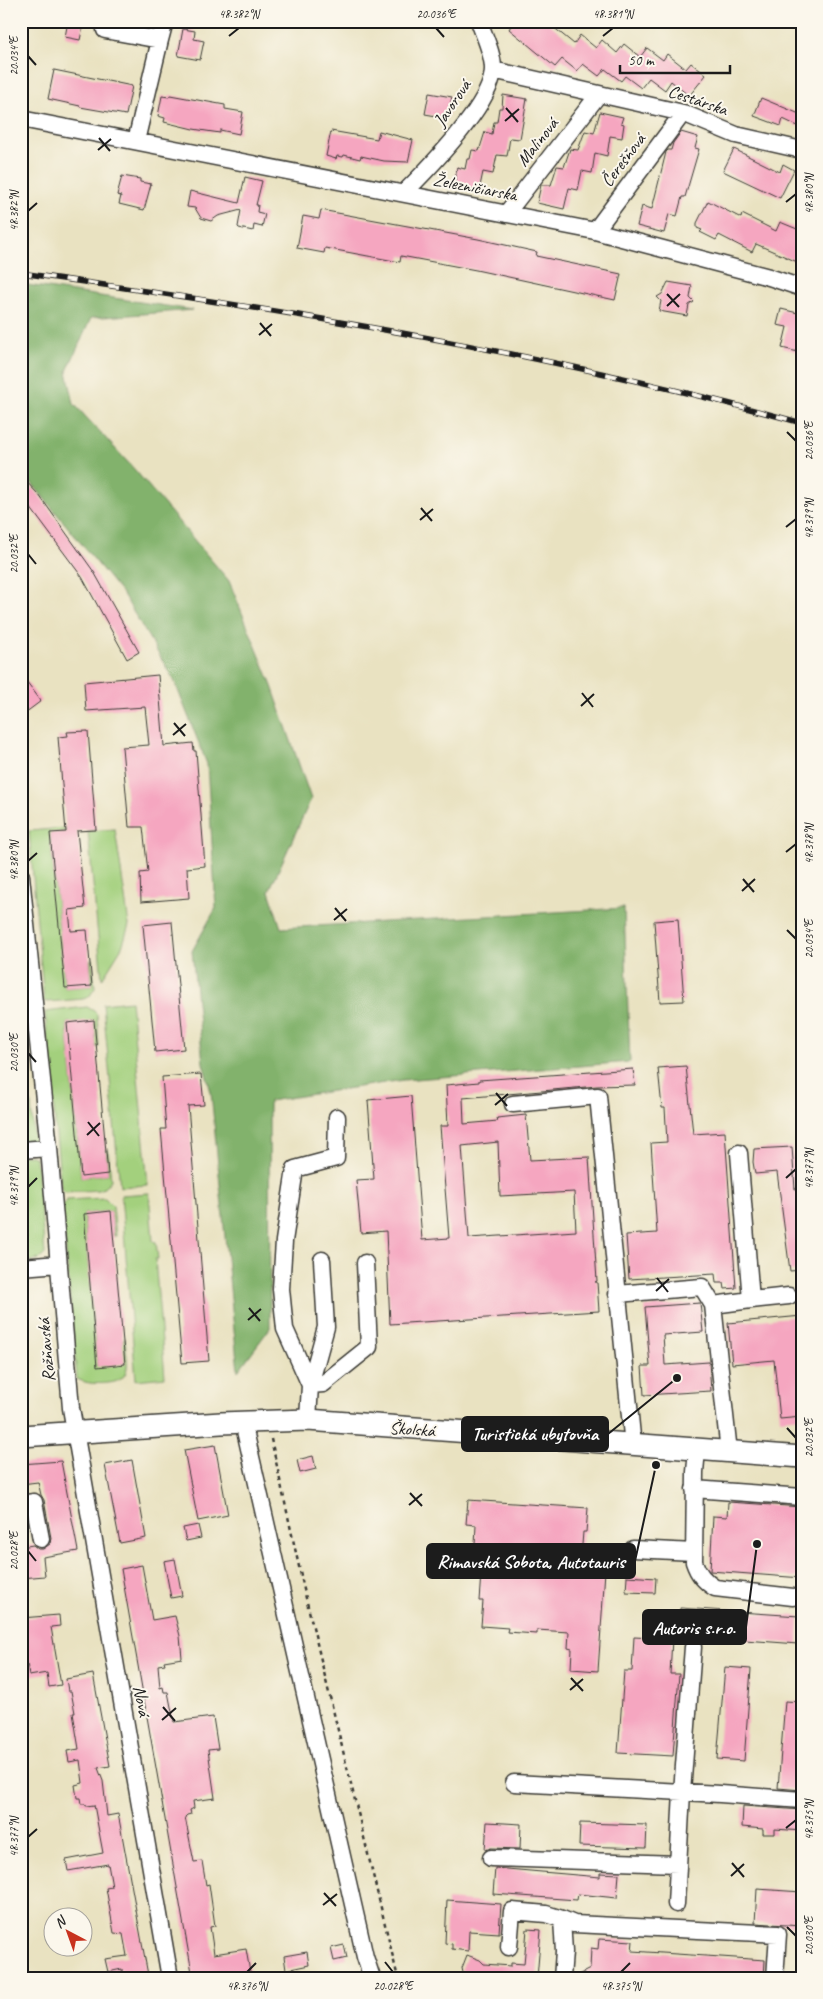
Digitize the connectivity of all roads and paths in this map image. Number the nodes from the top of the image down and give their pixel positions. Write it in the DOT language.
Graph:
graph roads {
  1 [pos="165,21"];
  2 [pos="479,21"];
  3 [pos="105,30"];
  4 [pos="160,40"];
  5 [pos="493,70"];
  6 [pos="599,94"];
  7 [pos="682,114"];
  8 [pos="21,119"];
  9 [pos="136,141"];
  10 [pos="802,150"];
  11 [pos="404,193"];
  12 [pos="506,214"];
  13 [pos="594,231"];
  14 [pos="802,288"];
  15 [pos="21,876"];
  16 [pos="26,967"];
  17 [pos="513,1104"];
  18 [pos="337,1117"];
  19 [pos="49,1148"];
  20 [pos="21,1150"];
  21 [pos="738,1153"];
  22 [pos="322,1260"];
  23 [pos="366,1263"];
  24 [pos="59,1264"];
  25 [pos="21,1267"];
  26 [pos="617,1294"];
  27 [pos="789,1296"];
  28 [pos="751,1300"];
  29 [pos="713,1305"];
  30 [pos="310,1384"];
  31 [pos="268,1420"];
  32 [pos="308,1420"];
  33 [pos="243,1422"];
  34 [pos="74,1432"];
  35 [pos="21,1436"];
  36 [pos="633,1446"];
  37 [pos="697,1450"];
  38 [pos="729,1452"];
  39 [pos="802,1457"];
  40 [pos="694,1489"];
  41 [pos="802,1497"];
  42 [pos="21,1504"];
  43 [pos="41,1539"];
  44 [pos="633,1549"];
  45 [pos="694,1552"];
  46 [pos="793,1597"];
  47 [pos="693,1647"];
  48 [pos="514,1783"];
  49 [pos="682,1792"];
  50 [pos="802,1800"];
  51 [pos="491,1858"];
  52 [pos="678,1864"];
  53 [pos="676,1904"];
  54 [pos="562,1919"];
  55 [pos="509,1947"];
  56 [pos="170,1978"];
  57 [pos="372,1978"];
  58 [pos="398,1978"];
  59 [pos="562,1978"];
  60 [pos="775,1978"];
  1 -- 4 [label="street"];
  2 -- 5 [label="street, Javorová"];
  3 -- 4 [label="street"];
  4 -- 9 [label="street"];
  5 -- 6 [label="street, Cestárska"];
  5 -- 11 [label="street, Javorová"];
  6 -- 7 [label="street, Cestárska"];
  6 -- 12 [label="street, Malinová"];
  7 -- 10 [label="street, Cestárska"];
  7 -- 13 [label="street, Čerešňová"];
  8 -- 9 [label="street, Železničiarska"];
  9 -- 11 [label="street, Železničiarska"];
  11 -- 12 [label="street, Železničiarska"];
  12 -- 13 [label="street, Železničiarska"];
  13 -- 14 [label="street, Železničiarska"];
  15 -- 16 [label="street, Rožňavská"];
  16 -- 19 [label="street, Rožňavská"];
  17 -- 26 [label="street"];
  18 -- 30 [label="street"];
  19 -- 20 [label="street"];
  19 -- 24 [label="street, Rožňavská"];
  21 -- 28 [label="street"];
  22 -- 30 [label="street"];
  23 -- 30 [label="street"];
  24 -- 25 [label="street"];
  24 -- 34 [label="street, Rožňavská"];
  26 -- 29 [label="street"];
  26 -- 36 [label="street"];
  27 -- 28 [label="street"];
  28 -- 29 [label="street"];
  29 -- 38 [label="street"];
  30 -- 32 [label="street"];
  31 -- 32 [label="main road, Školská"];
  31 -- 33 [label="main road, Školská"];
  31 -- 58 [label="path"];
  32 -- 36 [label="main road, Školská"];
  33 -- 34 [label="main road, Školská"];
  33 -- 57 [label="street"];
  34 -- 35 [label="main road, Školská"];
  34 -- 56 [label="street, Nová"];
  36 -- 37 [label="main road, Školská"];
  37 -- 38 [label="main road, Školská"];
  37 -- 40 [label="street"];
  38 -- 39 [label="main road, Školská"];
  40 -- 41 [label="street"];
  40 -- 45 [label="street"];
  42 -- 43 [label="street"];
  44 -- 45 [label="street"];
  45 -- 46 [label="street"];
  47 -- 49 [label="street"];
  48 -- 49 [label="street"];
  49 -- 50 [label="street"];
  49 -- 52 [label="street"];
  51 -- 52 [label="street"];
  52 -- 53 [label="street"];
  54 -- 55 [label="street"];
  54 -- 59 [label="street"];
  54 -- 60 [label="street"];
}
